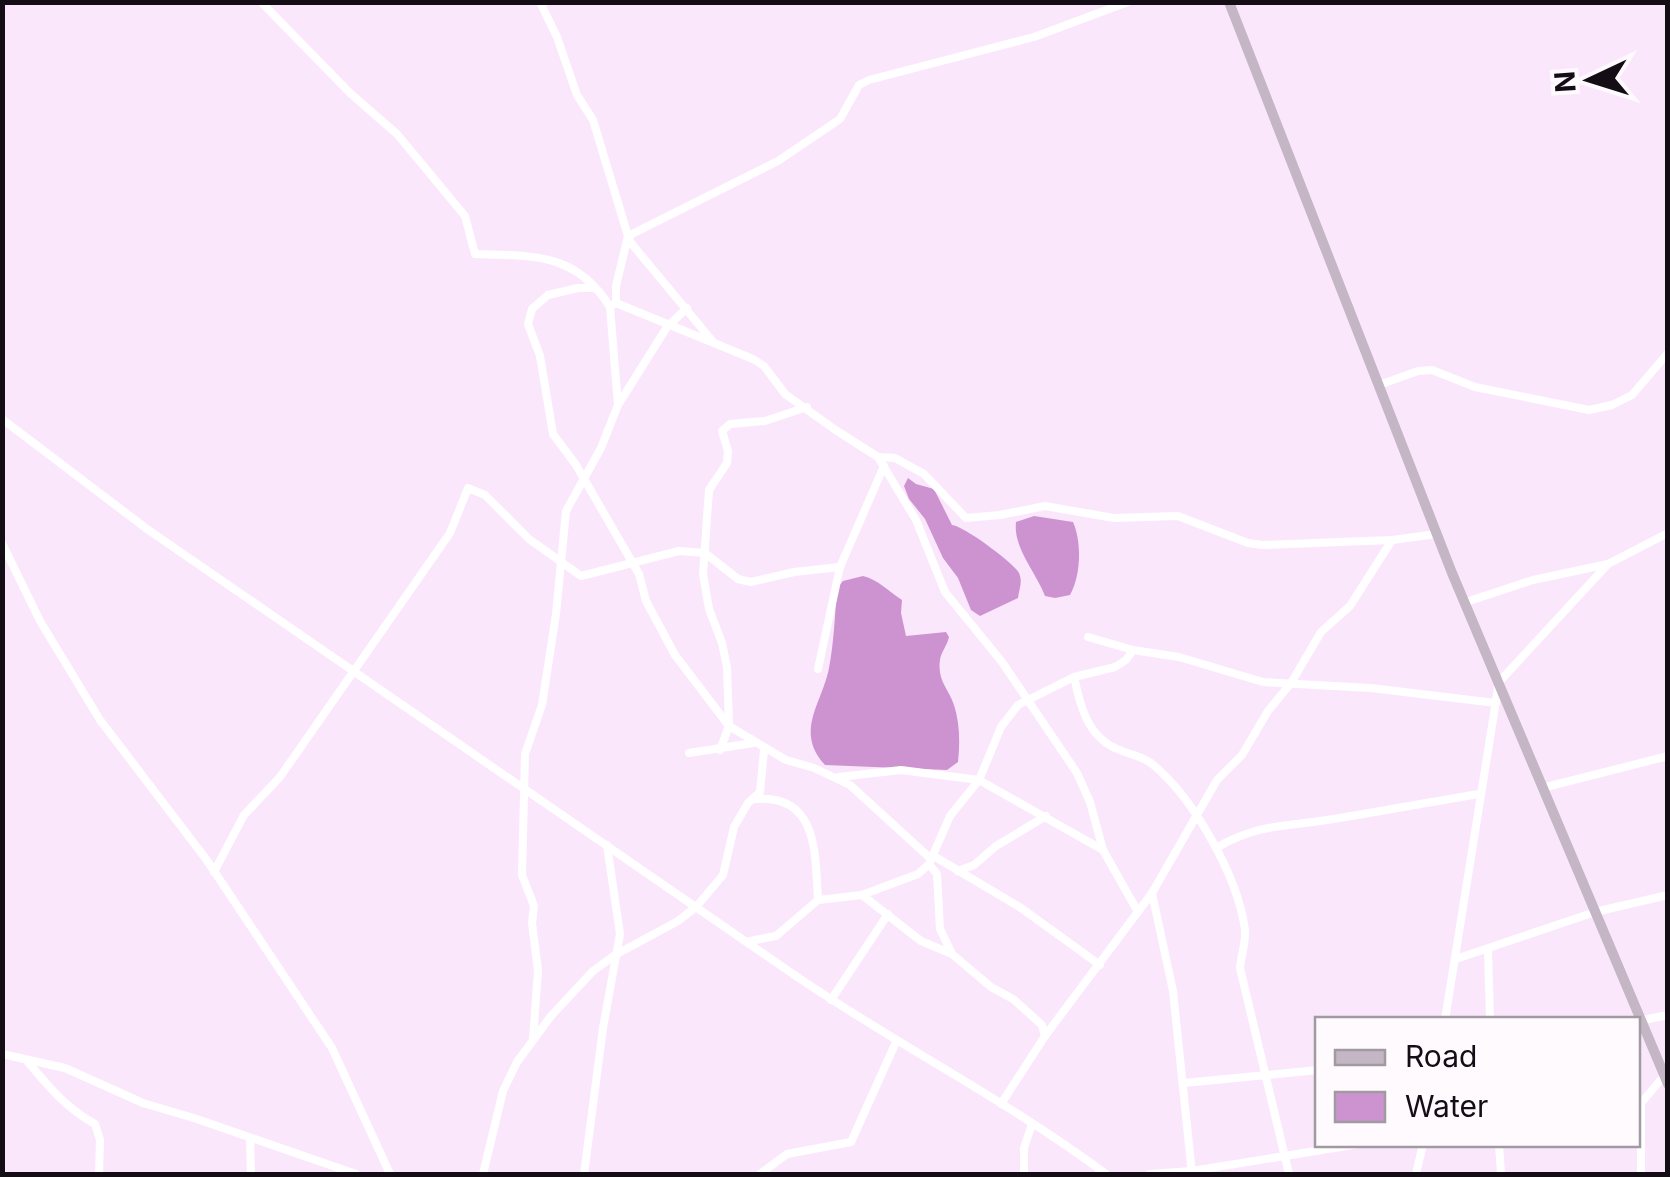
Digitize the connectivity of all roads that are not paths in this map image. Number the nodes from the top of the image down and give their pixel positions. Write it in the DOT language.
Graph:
graph roads {
  1 [pos="261,2"];
  2 [pos="540,2"];
  3 [pos="1128,2"];
  4 [pos="1230,2"];
  5 [pos="628,238"];
  6 [pos="595,288"];
  7 [pos="613,305"];
  8 [pos="687,308"];
  9 [pos="668,327"];
  10 [pos="714,344"];
  11 [pos="1668,353"];
  12 [pos="1380,385"];
  13 [pos="618,405"];
  14 [pos="806,407"];
  15 [pos="2,419"];
  16 [pos="878,457"];
  17 [pos="888,458"];
  18 [pos="884,467"];
  19 [pos="583,477"];
  20 [pos="1668,533"];
  21 [pos="1437,534"];
  22 [pos="1392,540"];
  23 [pos="2,544"];
  24 [pos="705,553"];
  25 [pos="561,564"];
  26 [pos="633,564"];
  27 [pos="1608,564"];
  28 [pos="840,568"];
  29 [pos="1466,602"];
  30 [pos="1088,637"];
  31 [pos="1133,650"];
  32 [pos="356,670"];
  33 [pos="818,670"];
  34 [pos="1074,677"];
  35 [pos="1499,682"];
  36 [pos="1291,683"];
  37 [pos="1028,700"];
  38 [pos="1496,703"];
  39 [pos="728,726"];
  40 [pos="753,744"];
  41 [pos="720,750"];
  42 [pos="764,750"];
  43 [pos="689,754"];
  44 [pos="1668,756"];
  45 [pos="835,777"];
  46 [pos="978,780"];
  47 [pos="1542,788"];
  48 [pos="525,789"];
  49 [pos="1480,794"];
  50 [pos="756,799"];
  51 [pos="1046,816"];
  52 [pos="1198,816"];
  53 [pos="607,846"];
  54 [pos="1216,848"];
  55 [pos="1103,850"];
  56 [pos="930,860"];
  57 [pos="958,871"];
  58 [pos="214,872"];
  59 [pos="1152,893"];
  60 [pos="862,895"];
  61 [pos="1668,895"];
  62 [pos="818,900"];
  63 [pos="696,907"];
  64 [pos="1138,912"];
  65 [pos="1595,912"];
  66 [pos="888,914"];
  67 [pos="749,941"];
  68 [pos="1488,950"];
  69 [pos="952,954"];
  70 [pos="615,955"];
  71 [pos="1456,959"];
  72 [pos="1100,965"];
  73 [pos="831,1000"];
  74 [pos="1668,1015"];
  75 [pos="1446,1017"];
  76 [pos="1490,1017"];
  77 [pos="1638,1017"];
  78 [pos="1640,1021"];
  79 [pos="1045,1036"];
  80 [pos="533,1040"];
  81 [pos="896,1042"];
  82 [pos="2,1054"];
  83 [pos="26,1059"];
  84 [pos="1315,1070"];
  85 [pos="1267,1076"];
  86 [pos="1666,1080"];
  87 [pos="1184,1083"];
  88 [pos="1641,1096"];
  89 [pos="1001,1104"];
  90 [pos="1032,1124"];
  91 [pos="250,1139"];
  92 [pos="1343,1147"];
  93 [pos="1421,1147"];
  94 [pos="1499,1147"];
  95 [pos="1639,1147"];
  96 [pos="1285,1157"];
  97 [pos="1192,1173"];
  98 [pos="99,1174"];
  99 [pos="250,1174"];
  100 [pos="356,1174"];
  101 [pos="390,1174"];
  102 [pos="483,1174"];
  103 [pos="584,1174"];
  104 [pos="760,1174"];
  105 [pos="1024,1174"];
  106 [pos="1106,1174"];
  107 [pos="1150,1174"];
  108 [pos="1289,1174"];
  109 [pos="1416,1174"];
  110 [pos="1501,1174"];
  111 [pos="1639,1174"];
  1 -- 6 [label="street"];
  2 -- 5 [label="street"];
  3 -- 5 [label="street"];
  4 -- 12 [label="main road"];
  5 -- 7 [label="street"];
  5 -- 8 [label="street"];
  6 -- 7 [label="street"];
  6 -- 19 [label="street"];
  7 -- 9 [label="street"];
  7 -- 13 [label="street"];
  8 -- 9 [label="street"];
  8 -- 10 [label="street"];
  9 -- 10 [label="street"];
  9 -- 13 [label="street"];
  10 -- 14 [label="street"];
  11 -- 12 [label="street"];
  12 -- 21 [label="main road"];
  13 -- 19 [label="street"];
  14 -- 16 [label="street"];
  14 -- 24 [label="street"];
  15 -- 32 [label="street"];
  16 -- 17 [label="street"];
  16 -- 18 [label="street"];
  17 -- 18 [label="street"];
  17 -- 22 [label="street"];
  18 -- 28 [label="street"];
  18 -- 37 [label="street"];
  19 -- 25 [label="street"];
  19 -- 26 [label="street"];
  20 -- 27 [label="street"];
  21 -- 22 [label="street"];
  21 -- 29 [label="main road"];
  22 -- 36 [label="street"];
  23 -- 58 [label="street"];
  24 -- 26 [label="street"];
  24 -- 28 [label="street"];
  24 -- 39 [label="street"];
  25 -- 26 [label="street"];
  25 -- 32 [label="street"];
  25 -- 48 [label="street"];
  26 -- 39 [label="street"];
  27 -- 29 [label="street"];
  27 -- 35 [label="street"];
  28 -- 33 [label="street"];
  29 -- 35 [label="main road"];
  30 -- 31 [label="street"];
  31 -- 34 [label="street"];
  31 -- 36 [label="street"];
  32 -- 48 [label="street"];
  32 -- 58 [label="street"];
  34 -- 37 [label="street"];
  34 -- 52 [label="street"];
  35 -- 38 [label="street"];
  35 -- 47 [label="main road"];
  36 -- 38 [label="street"];
  36 -- 52 [label="street"];
  37 -- 46 [label="street"];
  37 -- 55 [label="street"];
  38 -- 49 [label="street"];
  39 -- 40 [label="street"];
  39 -- 41 [label="street"];
  40 -- 41 [label="street"];
  40 -- 42 [label="street"];
  41 -- 43 [label="street"];
  42 -- 45 [label="street"];
  42 -- 50 [label="street"];
  44 -- 47 [label="street"];
  45 -- 46 [label="street"];
  45 -- 56 [label="street"];
  46 -- 51 [label="street"];
  46 -- 56 [label="street"];
  47 -- 65 [label="main road"];
  48 -- 53 [label="street"];
  48 -- 80 [label="street"];
  49 -- 54 [label="street"];
  49 -- 71 [label="street"];
  50 -- 62 [label="street"];
  50 -- 63 [label="street"];
  51 -- 55 [label="street"];
  51 -- 57 [label="street"];
  52 -- 54 [label="street"];
  52 -- 59 [label="street"];
  53 -- 63 [label="street"];
  53 -- 70 [label="street"];
  54 -- 85 [label="street"];
  55 -- 64 [label="street"];
  56 -- 57 [label="street"];
  56 -- 60 [label="street"];
  56 -- 69 [label="street"];
  57 -- 72 [label="street"];
  58 -- 101 [label="street"];
  59 -- 64 [label="street"];
  59 -- 87 [label="street"];
  60 -- 62 [label="street"];
  60 -- 66 [label="street"];
  61 -- 65 [label="street"];
  62 -- 67 [label="street"];
  63 -- 67 [label="street"];
  63 -- 70 [label="street"];
  64 -- 72 [label="street"];
  65 -- 68 [label="street"];
  65 -- 77 [label="main road"];
  66 -- 69 [label="street"];
  66 -- 73 [label="street"];
  67 -- 73 [label="street"];
  68 -- 71 [label="street"];
  68 -- 76 [label="street"];
  69 -- 79 [label="street"];
  70 -- 80 [label="street"];
  70 -- 103 [label="street"];
  71 -- 75 [label="street"];
  72 -- 79 [label="street"];
  73 -- 81 [label="street"];
  74 -- 78 [label="street"];
  78 -- 86 [label="main road"];
  79 -- 89 [label="street"];
  80 -- 102 [label="street"];
  81 -- 89 [label="street"];
  81 -- 104 [label="street"];
  82 -- 83 [label="street"];
  83 -- 91 [label="street"];
  83 -- 98 [label="street"];
  84 -- 85 [label="street"];
  85 -- 87 [label="street"];
  85 -- 96 [label="street"];
  86 -- 88 [label="street"];
  87 -- 97 [label="street"];
  89 -- 90 [label="street"];
  90 -- 105 [label="street"];
  90 -- 106 [label="street"];
  91 -- 99 [label="street"];
  91 -- 100 [label="street"];
  92 -- 96 [label="street"];
  93 -- 109 [label="street"];
  94 -- 110 [label="street"];
  95 -- 111 [label="street"];
  96 -- 97 [label="street"];
  96 -- 108 [label="street"];
  97 -- 107 [label="street"];
}
